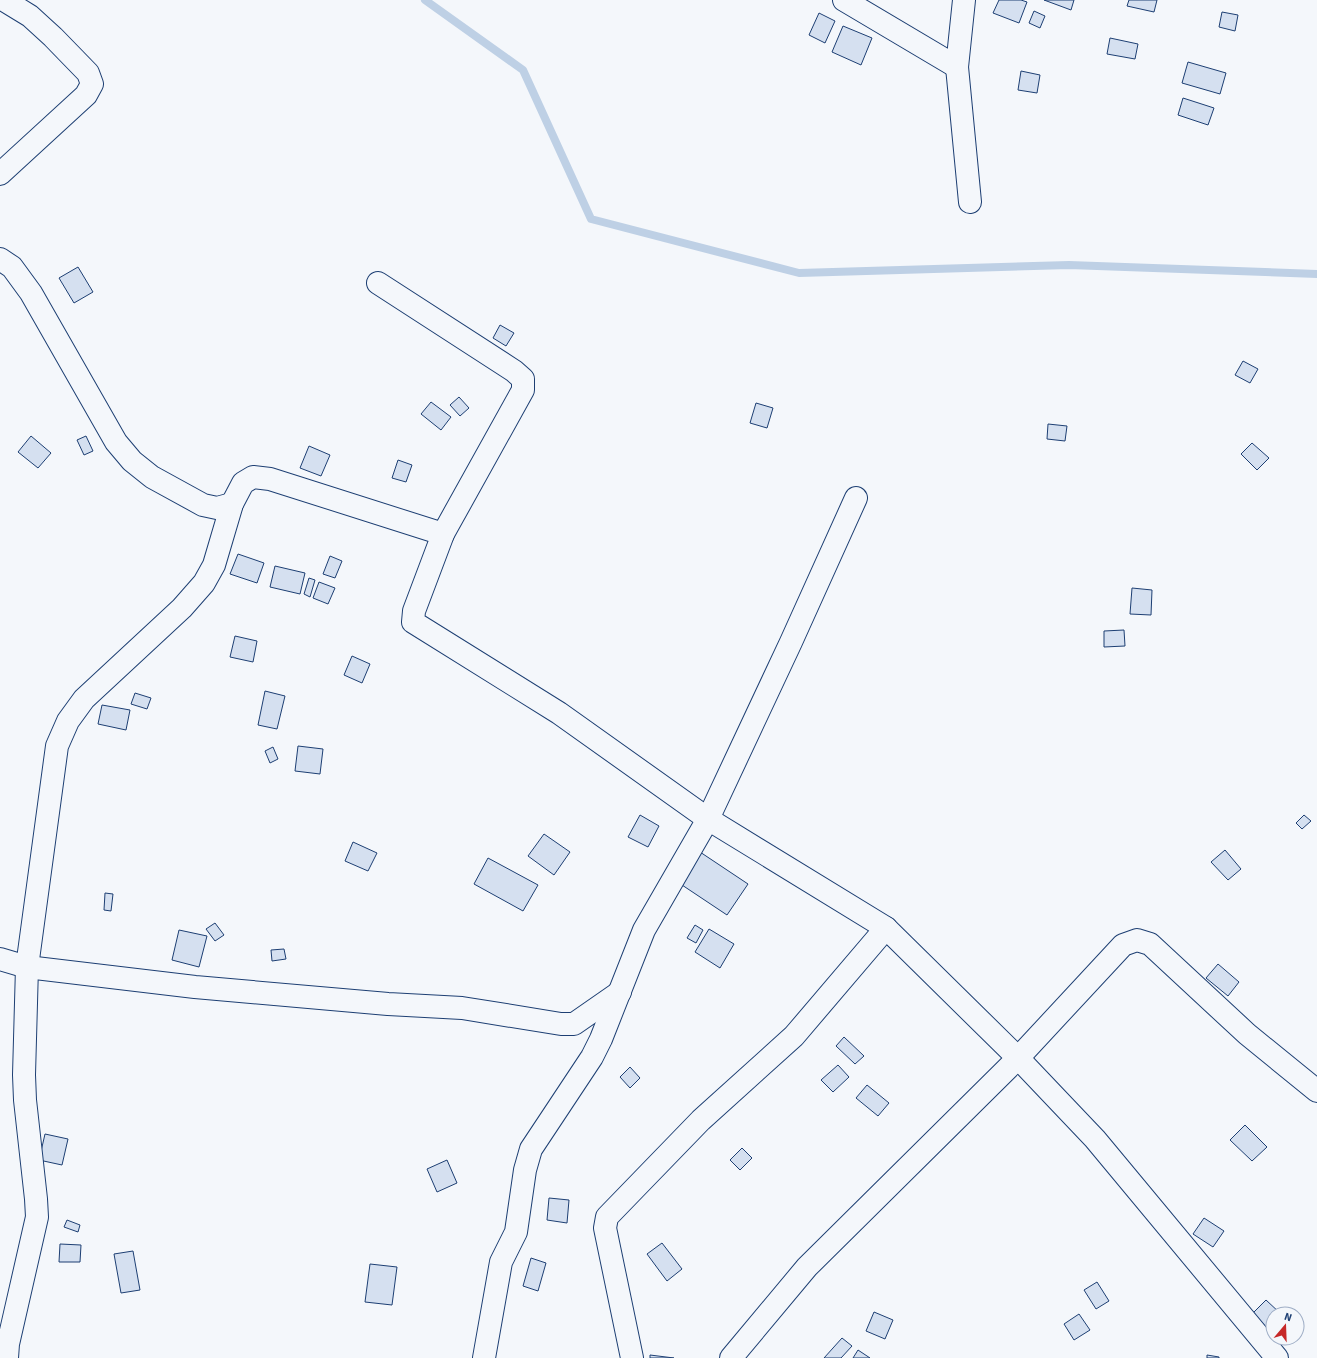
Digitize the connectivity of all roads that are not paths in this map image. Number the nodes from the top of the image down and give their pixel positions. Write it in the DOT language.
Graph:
graph roads {
  1 [pos="4,0"];
  2 [pos="844,0"];
  3 [pos="964,0"];
  4 [pos="957,67"];
  5 [pos="0,174"];
  6 [pos="970,202"];
  7 [pos="0,259"];
  8 [pos="378,283"];
  9 [pos="856,498"];
  10 [pos="232,504"];
  11 [pos="443,534"];
  12 [pos="708,819"];
  13 [pos="886,928"];
  14 [pos="0,959"];
  15 [pos="27,967"];
  16 [pos="620,992"];
  17 [pos="1018,1058"];
  18 [pos="1317,1091"];
  19 [pos="7,1358"];
  20 [pos="484,1358"];
  21 [pos="632,1358"];
  22 [pos="731,1358"];
  23 [pos="1277,1358"];
  1 -- 5 [label="street"];
  2 -- 4 [label="street"];
  3 -- 4 [label="street"];
  4 -- 6 [label="street"];
  7 -- 10 [label="street"];
  8 -- 11 [label="street"];
  9 -- 12 [label="street"];
  10 -- 11 [label="street"];
  10 -- 15 [label="street"];
  11 -- 12 [label="street"];
  12 -- 13 [label="street"];
  12 -- 16 [label="street"];
  13 -- 17 [label="street"];
  13 -- 21 [label="street"];
  14 -- 15 [label="street"];
  15 -- 16 [label="street"];
  15 -- 19 [label="street"];
  16 -- 20 [label="street"];
  17 -- 18 [label="street"];
  17 -- 22 [label="street"];
  17 -- 23 [label="street"];
}
